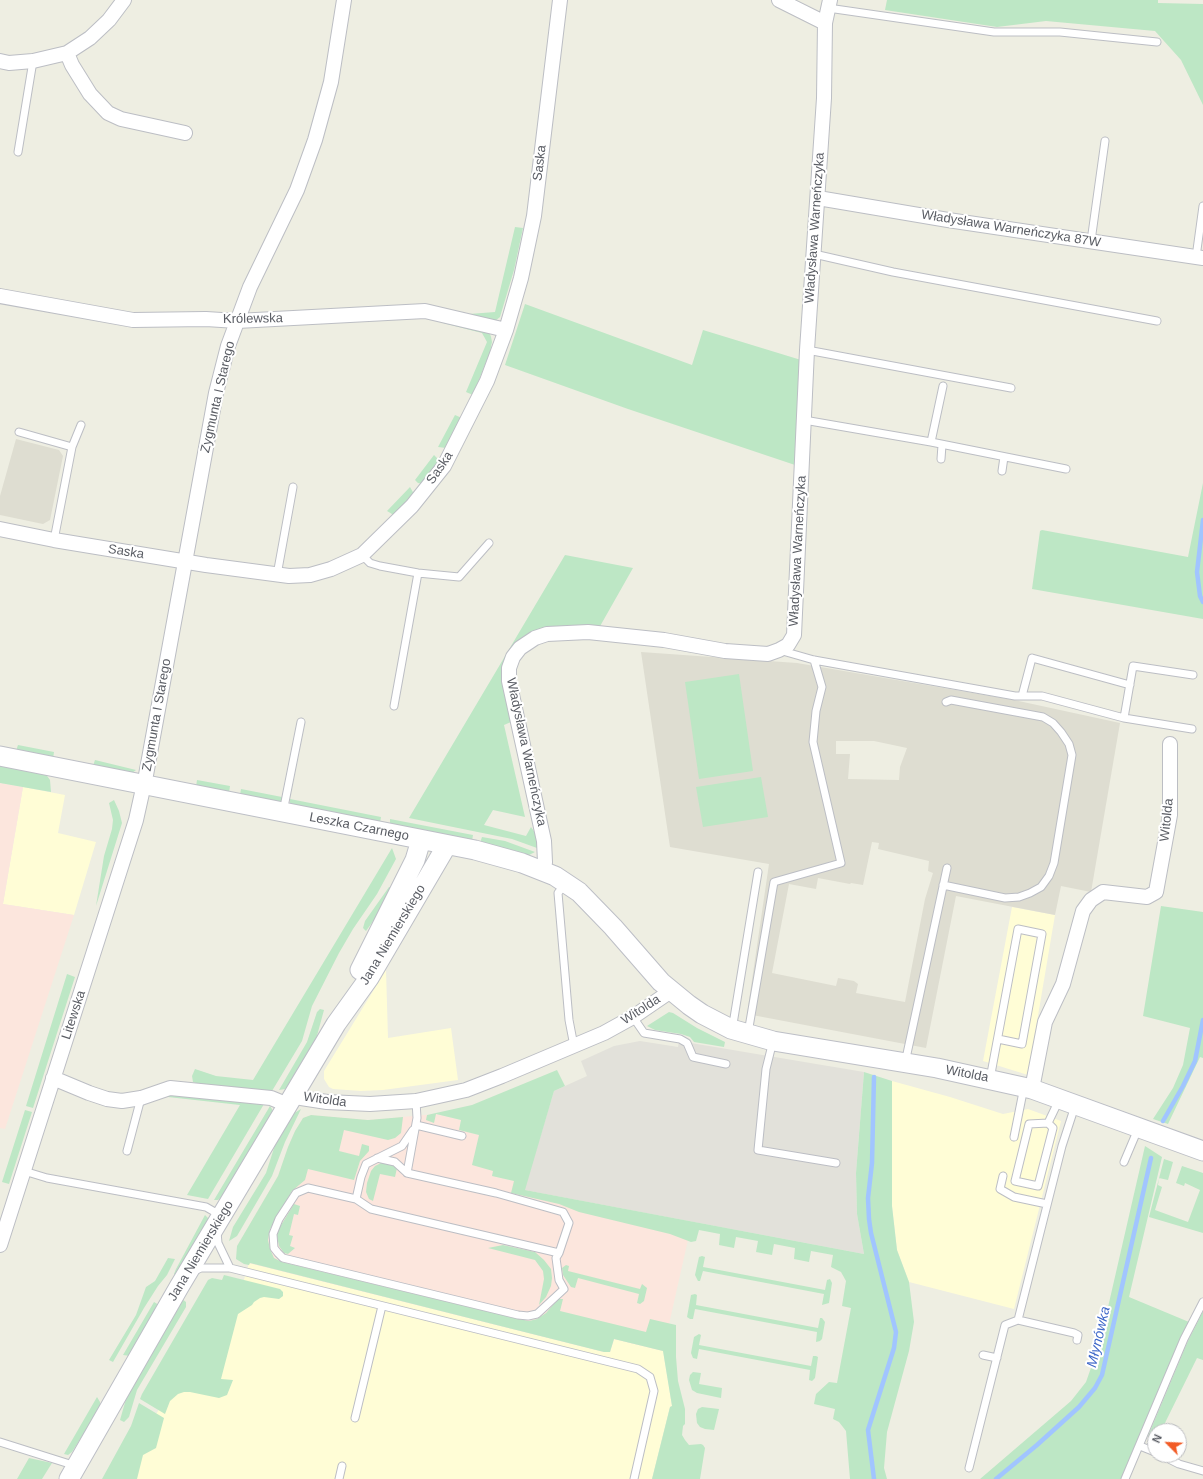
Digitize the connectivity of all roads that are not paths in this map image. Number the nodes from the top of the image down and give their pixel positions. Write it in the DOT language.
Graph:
graph roads {
  1 [pos="124,0"];
  2 [pos="344,0"];
  3 [pos="560,0"];
  4 [pos="778,0"];
  5 [pos="829,4"];
  6 [pos="825,23"];
  7 [pos="1156,42"];
  8 [pos="67,52"];
  9 [pos="0,61"];
  10 [pos="33,61"];
  11 [pos="185,133"];
  12 [pos="1105,141"];
  13 [pos="18,152"];
  14 [pos="818,198"];
  15 [pos="1203,206"];
  16 [pos="1091,241"];
  17 [pos="814,254"];
  18 [pos="1199,257"];
  19 [pos="0,296"];
  20 [pos="237,320"];
  21 [pos="1157,321"];
  22 [pos="506,330"];
  23 [pos="807,350"];
  24 [pos="943,386"];
  25 [pos="1011,388"];
  26 [pos="804,420"];
  27 [pos="81,425"];
  28 [pos="19,432"];
  29 [pos="931,442"];
  30 [pos="942,445"];
  31 [pos="72,446"];
  32 [pos="1004,457"];
  33 [pos="941,459"];
  34 [pos="1066,469"];
  35 [pos="1002,471"];
  36 [pos="293,487"];
  37 [pos="0,529"];
  38 [pos="54,540"];
  39 [pos="489,543"];
  40 [pos="362,555"];
  41 [pos="185,562"];
  42 [pos="418,573"];
  43 [pos="277,575"];
  44 [pos="779,650"];
  45 [pos="814,660"];
  46 [pos="1193,676"];
  47 [pos="1130,685"];
  48 [pos="1022,696"];
  49 [pos="946,702"];
  50 [pos="394,706"];
  51 [pos="1124,718"];
  52 [pos="301,722"];
  53 [pos="1192,729"];
  54 [pos="1170,744"];
  55 [pos="0,756"];
  56 [pos="144,784"];
  57 [pos="283,812"];
  58 [pos="421,840"];
  59 [pos="448,845"];
  60 [pos="947,868"];
  61 [pos="544,870"];
  62 [pos="758,872"];
  63 [pos="566,882"];
  64 [pos="943,885"];
  65 [pos="671,990"];
  66 [pos="633,1017"];
  67 [pos="336,1024"];
  68 [pos="739,1031"];
  69 [pos="998,1039"];
  70 [pos="773,1041"];
  71 [pos="574,1046"];
  72 [pos="905,1063"];
  73 [pos="726,1064"];
  74 [pos="53,1078"];
  75 [pos="990,1079"];
  76 [pos="1028,1088"];
  77 [pos="141,1098"];
  78 [pos="291,1100"];
  79 [pos="416,1101"];
  80 [pos="1068,1101"];
  81 [pos="1048,1123"];
  82 [pos="416,1125"];
  83 [pos="1139,1127"];
  84 [pos="462,1136"];
  85 [pos="1014,1137"];
  86 [pos="127,1151"];
  87 [pos="1203,1151"];
  88 [pos="377,1158"];
  89 [pos="836,1162"];
  90 [pos="1124,1162"];
  91 [pos="24,1171"];
  92 [pos="407,1173"];
  93 [pos="1003,1176"];
  94 [pos="356,1199"];
  95 [pos="1047,1204"];
  96 [pos="219,1221"];
  97 [pos="0,1245"];
  98 [pos="559,1253"];
  99 [pos="230,1268"];
  100 [pos="187,1275"];
  101 [pos="1203,1302"];
  102 [pos="382,1306"];
  103 [pos="1018,1320"];
  104 [pos="1077,1340"];
  105 [pos="983,1354"];
  106 [pos="997,1358"];
  107 [pos="355,1418"];
  108 [pos="0,1442"];
  109 [pos="1140,1446"];
  110 [pos="1147,1449"];
  111 [pos="1177,1463"];
  112 [pos="342,1466"];
  113 [pos="969,1468"];
  114 [pos="1203,1471"];
  115 [pos="72,1473"];
  116 [pos="339,1479"];
  117 [pos="634,1479"];
  118 [pos="1126,1479"];
  1 -- 8 [label="street"];
  2 -- 20 [label="street, Zygmunta I Starego"];
  3 -- 22 [label="street, Saska"];
  4 -- 6 [label="street"];
  5 -- 6 [label="street, Władysława Warneńczyka"];
  5 -- 7 [label="lane"];
  6 -- 14 [label="street, Władysława Warneńczyka"];
  8 -- 10 [label="street"];
  8 -- 11 [label="street"];
  9 -- 10 [label="street"];
  10 -- 13 [label="lane"];
  12 -- 16 [label="lane"];
  14 -- 16 [label="street, Władysława Warneńczyka 87W"];
  14 -- 17 [label="street, Władysława Warneńczyka"];
  15 -- 18 [label="lane"];
  16 -- 18 [label="street, Władysława Warneńczyka 87W"];
  17 -- 21 [label="lane"];
  17 -- 23 [label="street, Władysława Warneńczyka"];
  19 -- 20 [label="street, Królewska"];
  20 -- 22 [label="street, Królewska"];
  20 -- 41 [label="street, Zygmunta I Starego"];
  22 -- 40 [label="street, Saska"];
  23 -- 25 [label="lane"];
  23 -- 26 [label="street, Władysława Warneńczyka"];
  24 -- 29 [label="lane"];
  26 -- 29 [label="lane"];
  26 -- 44 [label="street, Władysława Warneńczyka"];
  27 -- 31 [label="lane"];
  28 -- 31 [label="lane"];
  29 -- 30 [label="lane"];
  30 -- 32 [label="lane"];
  30 -- 33 [label="lane"];
  31 -- 38 [label="lane"];
  32 -- 34 [label="lane"];
  32 -- 35 [label="lane"];
  36 -- 43 [label="lane"];
  37 -- 38 [label="street, Saska"];
  38 -- 41 [label="street, Saska"];
  39 -- 42 [label="lane"];
  40 -- 42 [label="lane"];
  40 -- 43 [label="street, Saska"];
  41 -- 43 [label="street, Saska"];
  41 -- 56 [label="street, Zygmunta I Starego"];
  42 -- 50 [label="lane"];
  44 -- 45 [label="lane"];
  44 -- 61 [label="street, Władysława Warneńczyka"];
  45 -- 48 [label="lane"];
  45 -- 68 [label="lane"];
  46 -- 47 [label="lane"];
  47 -- 48 [label="lane"];
  47 -- 51 [label="lane"];
  48 -- 51 [label="lane"];
  49 -- 64 [label="lane"];
  51 -- 53 [label="lane"];
  52 -- 57 [label="lane"];
  54 -- 76 [label="street, Witolda"];
  55 -- 56 [label="street, Leszka Czarnego"];
  56 -- 57 [label="street, Leszka Czarnego"];
  56 -- 74 [label="street, Litewska"];
  57 -- 58 [label="street, Leszka Czarnego"];
  58 -- 59 [label="street, Leszka Czarnego"];
  58 -- 67 [label="street, Jana Niemierskiego"];
  59 -- 61 [label="street, Leszka Czarnego"];
  59 -- 67 [label="street, Jana Niemierskiego"];
  60 -- 64 [label="lane"];
  61 -- 63 [label="street, Leszka Czarnego"];
  62 -- 68 [label="lane"];
  63 -- 65 [label="street, Leszka Czarnego"];
  63 -- 71 [label="lane"];
  64 -- 72 [label="lane"];
  65 -- 66 [label="street, Witolda"];
  65 -- 68 [label="street, Witolda"];
  66 -- 71 [label="street, Witolda"];
  66 -- 73 [label="lane"];
  67 -- 78 [label="street, Jana Niemierskiego"];
  68 -- 70 [label="street, Witolda"];
  69 -- 69 [label="lane"];
  69 -- 75 [label="lane"];
  70 -- 72 [label="street, Witolda"];
  70 -- 89 [label="lane"];
  71 -- 79 [label="street, Witolda"];
  72 -- 75 [label="street, Witolda"];
  74 -- 77 [label="street, Witolda"];
  74 -- 91 [label="street, Litewska"];
  75 -- 76 [label="street, Witolda"];
  76 -- 80 [label="street, Witolda"];
  76 -- 85 [label="lane"];
  77 -- 78 [label="street, Witolda"];
  77 -- 86 [label="lane"];
  78 -- 79 [label="street, Witolda"];
  78 -- 96 [label="street, Jana Niemierskiego"];
  79 -- 82 [label="lane"];
  80 -- 81 [label="lane"];
  80 -- 83 [label="street, Witolda"];
  80 -- 95 [label="lane"];
  81 -- 81 [label="lane"];
  82 -- 84 [label="lane"];
  82 -- 88 [label="lane"];
  82 -- 92 [label="lane"];
  83 -- 87 [label="street, Witolda"];
  83 -- 90 [label="lane"];
  88 -- 92 [label="lane"];
  88 -- 94 [label="lane"];
  91 -- 96 [label="lane"];
  91 -- 97 [label="street, Litewska"];
  92 -- 98 [label="lane"];
  93 -- 95 [label="lane"];
  94 -- 98 [label="lane"];
  94 -- 98 [label="lane"];
  95 -- 103 [label="lane"];
  96 -- 99 [label="lane"];
  96 -- 100 [label="street, Jana Niemierskiego"];
  99 -- 100 [label="lane"];
  99 -- 102 [label="lane"];
  100 -- 115 [label="street, Jana Niemierskiego"];
  101 -- 109 [label="lane"];
  102 -- 107 [label="lane"];
  102 -- 117 [label="lane"];
  103 -- 104 [label="lane"];
  103 -- 106 [label="lane"];
  105 -- 106 [label="lane"];
  106 -- 113 [label="lane"];
  108 -- 115 [label="lane"];
  109 -- 110 [label="lane"];
  109 -- 118 [label="lane"];
  111 -- 114 [label="lane"];
  112 -- 116 [label="lane"];
}
